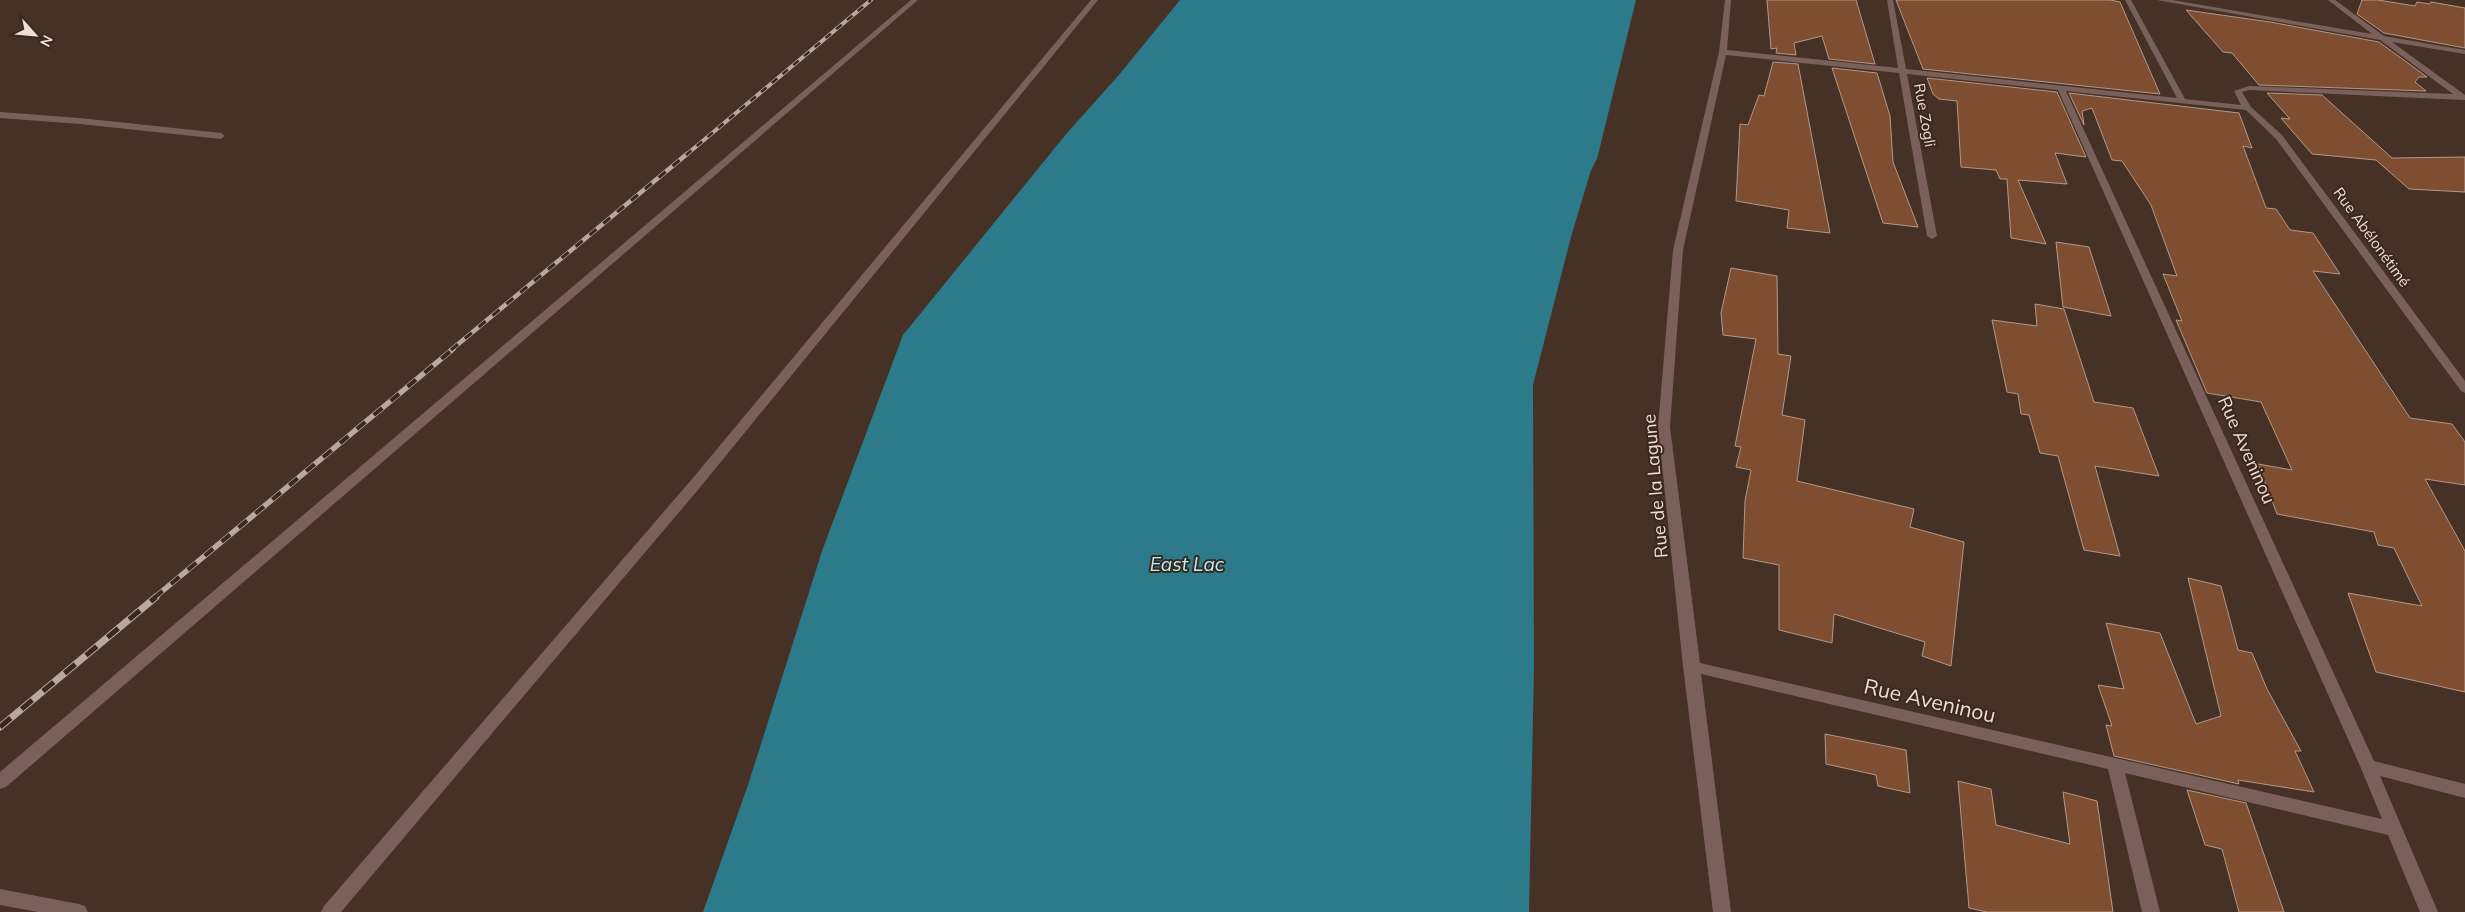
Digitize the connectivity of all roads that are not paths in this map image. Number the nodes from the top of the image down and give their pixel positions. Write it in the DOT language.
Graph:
graph roads {
  1 [pos="915,0"];
  2 [pos="1095,0"];
  3 [pos="1728,0"];
  4 [pos="1890,0"];
  5 [pos="2128,0"];
  6 [pos="2160,0"];
  7 [pos="2331,0"];
  8 [pos="2386,39"];
  9 [pos="1723,52"];
  10 [pos="2465,52"];
  11 [pos="1904,70"];
  12 [pos="2061,88"];
  13 [pos="2464,98"];
  14 [pos="2183,102"];
  15 [pos="2248,108"];
  16 [pos="0,115"];
  17 [pos="221,136"];
  18 [pos="1932,236"];
  19 [pos="2460,376"];
  20 [pos="2465,389"];
  21 [pos="1691,666"];
  22 [pos="2115,765"];
  23 [pos="2368,766"];
  24 [pos="0,782"];
  25 [pos="2465,791"];
  26 [pos="2394,829"];
  27 [pos="0,897"];
  28 [pos="79,912"];
  29 [pos="330,912"];
  30 [pos="1722,912"];
  31 [pos="2151,912"];
  32 [pos="2429,912"];
  1 -- 24 [label="street"];
  2 -- 29 [label="street"];
  3 -- 9 [label="street, Rue de la Lagune"];
  4 -- 11 [label="street, Rue Zogli"];
  5 -- 14 [label="street"];
  6 -- 8 [label="street"];
  7 -- 8 [label="street"];
  8 -- 10 [label="street"];
  8 -- 13 [label="street"];
  9 -- 11 [label="street"];
  9 -- 21 [label="street, Rue de la Lagune"];
  11 -- 12 [label="street"];
  11 -- 18 [label="street, Rue Zogli"];
  12 -- 14 [label="street"];
  12 -- 23 [label="street, Rue Aveninou"];
  13 -- 15 [label="street"];
  14 -- 15 [label="street"];
  15 -- 19 [label="street, Rue Abélonétimé"];
  16 -- 17 [label="street"];
  19 -- 20 [label="street, Rue Abélonétimé"];
  21 -- 22 [label="street, Rue Aveninou"];
  21 -- 30 [label="street, Rue de la Lagune"];
  22 -- 26 [label="street, Rue Aveninou"];
  22 -- 31 [label="street"];
  23 -- 25 [label="street"];
  23 -- 26 [label="street, Rue Aveninou"];
  26 -- 32 [label="street, Rue Aveninou"];
  27 -- 28 [label="street"];
}
